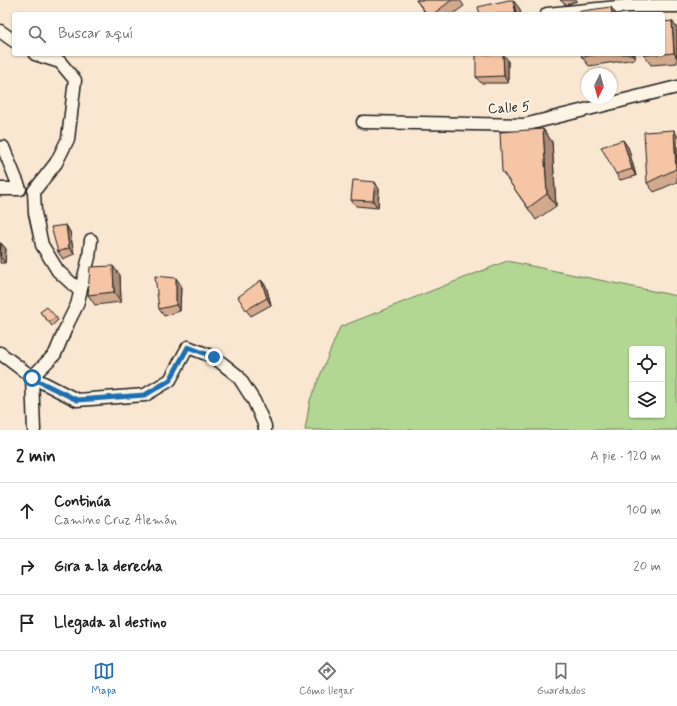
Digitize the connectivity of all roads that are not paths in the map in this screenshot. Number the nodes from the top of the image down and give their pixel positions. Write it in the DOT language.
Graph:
graph roads {
  1 [pos="677,6"];
  2 [pos="567,12"];
  3 [pos="0,31"];
  4 [pos="12,40"];
  5 [pos="41,56"];
  6 [pos="677,87"];
  7 [pos="363,122"];
  8 [pos="4,147"];
  9 [pos="0,190"];
  10 [pos="91,240"];
  11 [pos="80,291"];
  12 [pos="0,353"];
  13 [pos="32,378"];
  14 [pos="34,430"];
  15 [pos="265,430"];
  1 -- 2 [label="street"];
  3 -- 4 [label="street"];
  5 -- 11 [label="street"];
  6 -- 7 [label="street, Calle 5"];
  8 -- 9 [label="street"];
  10 -- 11 [label="street"];
  11 -- 13 [label="street"];
  12 -- 13 [label="street"];
  13 -- 14 [label="street"];
  13 -- 15 [label="street"];
}
